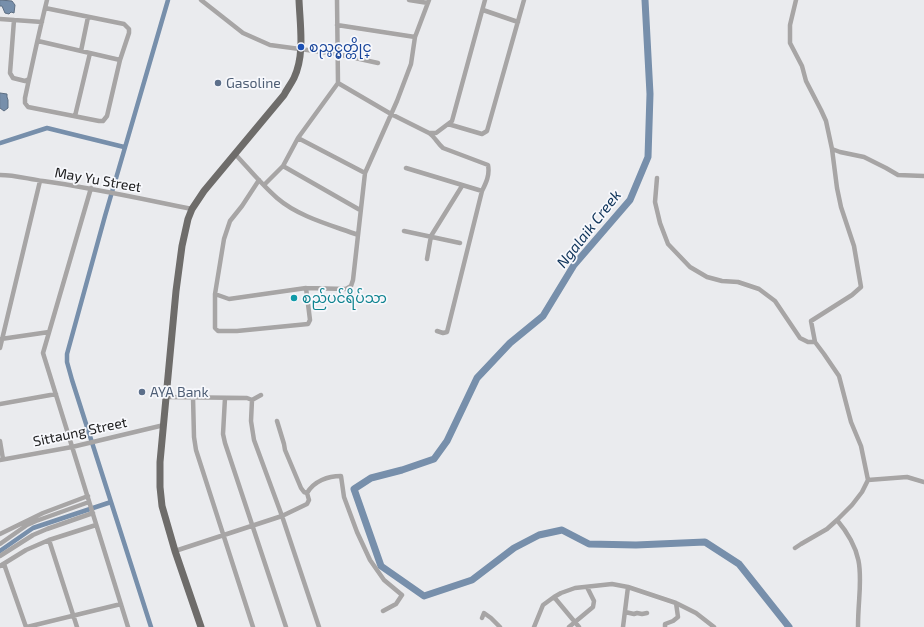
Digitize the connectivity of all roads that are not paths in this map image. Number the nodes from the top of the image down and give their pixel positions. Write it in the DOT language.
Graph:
graph roads {
  1 [pos="47,0"];
  2 [pos="201,0"];
  3 [pos="300,0"];
  4 [pos="337,0"];
  5 [pos="409,0"];
  6 [pos="485,0"];
  7 [pos="524,0"];
  8 [pos="796,0"];
  9 [pos="428,1"];
  10 [pos="45,8"];
  11 [pos="482,10"];
  12 [pos="88,17"];
  13 [pos="0,19"];
  14 [pos="14,20"];
  15 [pos="42,22"];
  16 [pos="518,22"];
  17 [pos="337,25"];
  18 [pos="416,38"];
  19 [pos="38,41"];
  20 [pos="300,48"];
  21 [pos="81,51"];
  22 [pos="90,53"];
  23 [pos="337,54"];
  24 [pos="120,60"];
  25 [pos="378,63"];
  26 [pos="29,79"];
  27 [pos="338,83"];
  28 [pos="391,114"];
  29 [pos="75,116"];
  30 [pos="448,124"];
  31 [pos="428,133"];
  32 [pos="298,138"];
  33 [pos="832,149"];
  34 [pos="235,154"];
  35 [pos="283,166"];
  36 [pos="406,168"];
  37 [pos="365,173"];
  38 [pos="0,174"];
  39 [pos="924,176"];
  40 [pos="657,178"];
  41 [pos="259,180"];
  42 [pos="40,181"];
  43 [pos="264,185"];
  44 [pos="462,186"];
  45 [pos="91,188"];
  46 [pos="482,191"];
  47 [pos="192,209"];
  48 [pos="360,210"];
  49 [pos="404,231"];
  50 [pos="358,235"];
  51 [pos="431,237"];
  52 [pos="460,243"];
  53 [pos="427,258"];
  54 [pos="306,288"];
  55 [pos="215,294"];
  56 [pos="437,331"];
  57 [pos="49,332"];
  58 [pos="1,339"];
  59 [pos="814,342"];
  60 [pos="0,348"];
  61 [pos="56,394"];
  62 [pos="261,395"];
  63 [pos="166,397"];
  64 [pos="193,397"];
  65 [pos="225,398"];
  66 [pos="252,400"];
  67 [pos="0,404"];
  68 [pos="277,421"];
  69 [pos="164,425"];
  70 [pos="0,440"];
  71 [pos="72,447"];
  72 [pos="2,459"];
  73 [pos="868,480"];
  74 [pos="924,482"];
  75 [pos="307,493"];
  76 [pos="88,496"];
  77 [pos="90,504"];
  78 [pos="93,512"];
  79 [pos="282,516"];
  80 [pos="837,520"];
  81 [pos="96,525"];
  82 [pos="252,526"];
  83 [pos="0,534"];
  84 [pos="224,536"];
  85 [pos="49,540"];
  86 [pos="0,544"];
  87 [pos="795,548"];
  88 [pos="175,551"];
  89 [pos="0,556"];
  90 [pos="2,565"];
  91 [pos="587,587"];
  92 [pos="628,587"];
  93 [pos="554,597"];
  94 [pos="676,603"];
  95 [pos="121,604"];
  96 [pos="383,611"];
  97 [pos="625,612"];
  98 [pos="647,613"];
  99 [pos="73,615"];
  100 [pos="482,618"];
  101 [pos="575,622"];
  102 [pos="26,627"];
  103 [pos="77,627"];
  104 [pos="128,627"];
  105 [pos="201,627"];
  106 [pos="253,627"];
  107 [pos="286,627"];
  108 [pos="319,627"];
  109 [pos="500,627"];
  110 [pos="534,627"];
  111 [pos="569,627"];
  112 [pos="579,627"];
  113 [pos="623,627"];
  114 [pos="665,627"];
  115 [pos="714,627"];
  116 [pos="858,627"];
  1 -- 10 [label="street"];
  2 -- 20 [label="street"];
  3 -- 20 [label="main road"];
  4 -- 17 [label="street"];
  5 -- 9 [label="street"];
  6 -- 11 [label="street"];
  7 -- 16 [label="street"];
  8 -- 33 [label="street"];
  9 -- 18 [label="street"];
  10 -- 12 [label="street"];
  10 -- 15 [label="street"];
  11 -- 16 [label="street"];
  11 -- 30 [label="street"];
  12 -- 21 [label="street"];
  12 -- 24 [label="street"];
  13 -- 14 [label="street"];
  14 -- 15 [label="street"];
  14 -- 26 [label="street"];
  15 -- 19 [label="street"];
  16 -- 30 [label="street"];
  17 -- 18 [label="street"];
  17 -- 23 [label="street"];
  18 -- 28 [label="street"];
  19 -- 21 [label="street"];
  19 -- 26 [label="street"];
  20 -- 23 [label="street"];
  20 -- 34 [label="main road"];
  21 -- 22 [label="street"];
  22 -- 24 [label="street"];
  22 -- 29 [label="street"];
  23 -- 25 [label="street"];
  23 -- 27 [label="street"];
  24 -- 29 [label="street"];
  26 -- 29 [label="street"];
  27 -- 28 [label="street"];
  27 -- 32 [label="street"];
  28 -- 31 [label="street"];
  28 -- 37 [label="street"];
  30 -- 31 [label="street"];
  31 -- 46 [label="street"];
  32 -- 35 [label="street"];
  32 -- 37 [label="street"];
  33 -- 39 [label="street"];
  33 -- 59 [label="street"];
  34 -- 41 [label="street"];
  34 -- 47 [label="main road"];
  35 -- 43 [label="street"];
  35 -- 48 [label="street"];
  36 -- 44 [label="street"];
  37 -- 48 [label="street"];
  38 -- 42 [label="street, May Yu Street"];
  40 -- 59 [label="street"];
  41 -- 43 [label="street"];
  41 -- 55 [label="street"];
  42 -- 45 [label="street, May Yu Street"];
  42 -- 58 [label="street"];
  43 -- 50 [label="street"];
  44 -- 46 [label="street"];
  44 -- 51 [label="street"];
  45 -- 47 [label="street, May Yu Street"];
  45 -- 57 [label="street"];
  46 -- 56 [label="street"];
  47 -- 63 [label="main road"];
  48 -- 50 [label="street"];
  49 -- 51 [label="street"];
  50 -- 54 [label="street"];
  51 -- 52 [label="street"];
  51 -- 53 [label="street"];
  54 -- 55 [label="street"];
  54 -- 55 [label="street"];
  57 -- 58 [label="street"];
  57 -- 61 [label="street"];
  58 -- 60 [label="street"];
  59 -- 73 [label="street"];
  61 -- 67 [label="street"];
  61 -- 71 [label="street"];
  62 -- 66 [label="street"];
  63 -- 64 [label="street"];
  63 -- 69 [label="main road"];
  64 -- 65 [label="street"];
  64 -- 84 [label="street"];
  65 -- 66 [label="street"];
  65 -- 82 [label="street"];
  66 -- 79 [label="street"];
  68 -- 75 [label="street"];
  69 -- 71 [label="street, Sittaung Street"];
  69 -- 88 [label="main road"];
  70 -- 72 [label="street"];
  71 -- 72 [label="street, Sittaung Street"];
  71 -- 76 [label="street"];
  73 -- 74 [label="street"];
  73 -- 80 [label="street"];
  75 -- 79 [label="street"];
  75 -- 96 [label="street"];
  76 -- 77 [label="street"];
  76 -- 83 [label="street"];
  77 -- 78 [label="street"];
  77 -- 86 [label="street"];
  78 -- 81 [label="street"];
  78 -- 89 [label="street"];
  79 -- 82 [label="street"];
  79 -- 108 [label="street"];
  80 -- 87 [label="street"];
  80 -- 116 [label="street"];
  81 -- 85 [label="street"];
  81 -- 95 [label="street"];
  82 -- 84 [label="street"];
  82 -- 107 [label="street"];
  84 -- 88 [label="street"];
  84 -- 106 [label="street"];
  85 -- 90 [label="street"];
  85 -- 99 [label="street"];
  88 -- 105 [label="main road"];
  90 -- 102 [label="street"];
  91 -- 92 [label="street"];
  91 -- 93 [label="street"];
  91 -- 101 [label="street"];
  92 -- 94 [label="street"];
  92 -- 97 [label="street"];
  93 -- 101 [label="street"];
  93 -- 110 [label="street"];
  94 -- 114 [label="street"];
  94 -- 115 [label="street"];
  95 -- 99 [label="street"];
  95 -- 104 [label="street"];
  97 -- 98 [label="street"];
  97 -- 113 [label="street"];
  99 -- 102 [label="street"];
  99 -- 103 [label="street"];
  100 -- 109 [label="street"];
  101 -- 111 [label="street"];
  101 -- 112 [label="street"];
}
